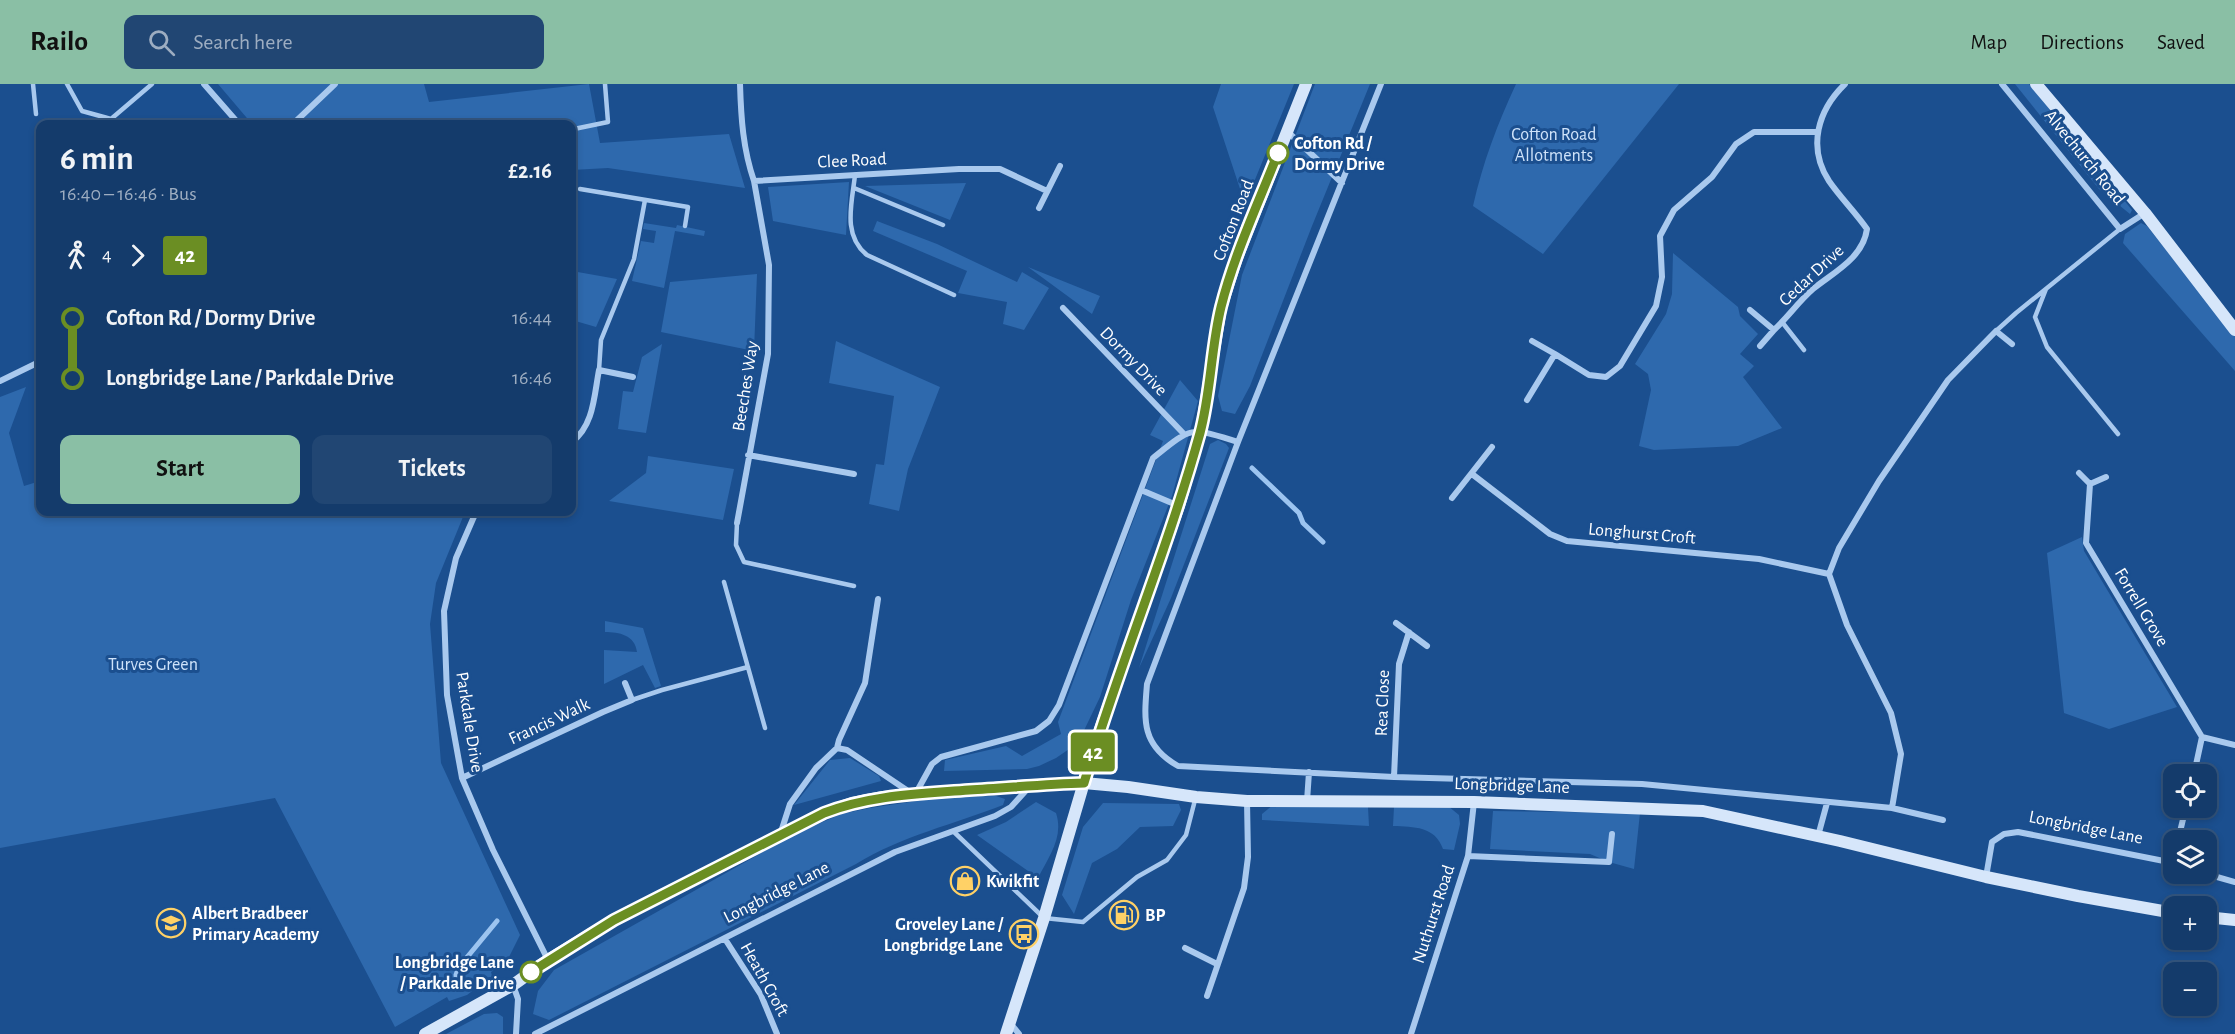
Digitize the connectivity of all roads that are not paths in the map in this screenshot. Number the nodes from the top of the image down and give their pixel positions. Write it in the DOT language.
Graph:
graph roads {
  1 [pos="33,84"];
  2 [pos="67,84"];
  3 [pos="152,84"];
  4 [pos="204,84"];
  5 [pos="335,84"];
  6 [pos="605,84"];
  7 [pos="740,84"];
  8 [pos="1306,84"];
  9 [pos="1381,84"];
  10 [pos="1845,84"];
  11 [pos="2002,84"];
  12 [pos="2036,84"];
  13 [pos="36,114"];
  14 [pos="236,120"];
  15 [pos="297,120"];
  16 [pos="576,129"];
  17 [pos="1287,131"];
  18 [pos="1817,132"];
  19 [pos="1060,166"];
  20 [pos="855,175"];
  21 [pos="754,182"];
  22 [pos="1342,183"];
  23 [pos="854,188"];
  24 [pos="580,189"];
  25 [pos="1047,191"];
  26 [pos="645,200"];
  27 [pos="1040,208"];
  28 [pos="2145,213"];
  29 [pos="944,225"];
  30 [pos="685,226"];
  31 [pos="2120,229"];
  32 [pos="2046,289"];
  33 [pos="954,295"];
  34 [pos="1063,308"];
  35 [pos="1750,310"];
  36 [pos="1782,322"];
  37 [pos="1774,330"];
  38 [pos="2235,330"];
  39 [pos="1996,331"];
  40 [pos="1532,341"];
  41 [pos="2012,344"];
  42 [pos="1760,346"];
  43 [pos="1804,350"];
  44 [pos="1555,354"];
  45 [pos="36,363"];
  46 [pos="599,370"];
  47 [pos="633,377"];
  48 [pos="0,381"];
  49 [pos="1527,400"];
  50 [pos="1201,430"];
  51 [pos="1184,434"];
  52 [pos="2118,434"];
  53 [pos="576,438"];
  54 [pos="1238,442"];
  55 [pos="1492,447"];
  56 [pos="748,455"];
  57 [pos="2079,473"];
  58 [pos="854,474"];
  59 [pos="1472,474"];
  60 [pos="2106,477"];
  61 [pos="2090,484"];
  62 [pos="1141,490"];
  63 [pos="1452,498"];
  64 [pos="1179,506"];
  65 [pos="474,516"];
  66 [pos="737,523"];
  67 [pos="1829,574"];
  68 [pos="724,582"];
  69 [pos="854,586"];
  70 [pos="878,599"];
  71 [pos="1396,623"];
  72 [pos="1409,632"];
  73 [pos="1427,646"];
  74 [pos="748,667"];
  75 [pos="625,683"];
  76 [pos="632,700"];
  77 [pos="765,728"];
  78 [pos="2202,737"];
  79 [pos="2235,745"];
  80 [pos="837,748"];
  81 [pos="2196,764"];
  82 [pos="1309,772"];
  83 [pos="1394,777"];
  84 [pos="462,778"];
  85 [pos="1084,783"];
  86 [pos="1031,785"];
  87 [pos="914,794"];
  88 [pos="1196,797"];
  89 [pos="1246,801"];
  90 [pos="1307,801"];
  91 [pos="1474,802"];
  92 [pos="1827,803"];
  93 [pos="1892,808"];
  94 [pos="1943,820"];
  95 [pos="954,832"];
  96 [pos="1612,834"];
  97 [pos="780,836"];
  98 [pos="1818,836"];
  99 [pos="1468,856"];
  100 [pos="2163,860"];
  101 [pos="1986,877"];
  102 [pos="2217,877"];
  103 [pos="2235,882"];
  104 [pos="2163,911"];
  105 [pos="1044,918"];
  106 [pos="2217,918"];
  107 [pos="2235,920"];
  108 [pos="725,939"];
  109 [pos="1185,948"];
  110 [pos="548,960"];
  111 [pos="1217,964"];
  112 [pos="513,985"];
  113 [pos="1207,996"];
  114 [pos="1008,1028"];
  115 [pos="424,1034"];
  116 [pos="516,1034"];
  117 [pos="535,1034"];
  118 [pos="777,1034"];
  119 [pos="1019,1034"];
  120 [pos="1411,1034"];
  1 -- 13 [label="lane"];
  2 -- 3 [label="lane"];
  4 -- 14 [label="street"];
  5 -- 15 [label="street"];
  6 -- 16 [label="lane"];
  7 -- 21 [label="street"];
  8 -- 17 [label="street, Cofton Road"];
  9 -- 22 [label="street"];
  10 -- 18 [label="street"];
  11 -- 31 [label="street, Alvechurch Road"];
  12 -- 28 [label="street, Alvechurch Road"];
  17 -- 22 [label="street"];
  17 -- 50 [label="street, Cofton Road"];
  18 -- 36 [label="street, Cedar Drive"];
  18 -- 44 [label="street"];
  19 -- 25 [label="street"];
  20 -- 21 [label="street, Clee Road"];
  20 -- 23 [label="lane"];
  20 -- 25 [label="street, Clee Road"];
  21 -- 56 [label="street, Beeches Way"];
  22 -- 54 [label="street"];
  23 -- 29 [label="lane"];
  23 -- 33 [label="lane"];
  24 -- 26 [label="lane"];
  25 -- 27 [label="street"];
  26 -- 30 [label="lane"];
  26 -- 46 [label="lane"];
  28 -- 31 [label="street, Alvechurch Road"];
  28 -- 38 [label="street, Alvechurch Road"];
  31 -- 32 [label="lane"];
  32 -- 39 [label="lane"];
  32 -- 52 [label="lane"];
  34 -- 51 [label="street, Dormy Drive"];
  35 -- 37 [label="street, Cedar Drive"];
  36 -- 37 [label="street, Cedar Drive"];
  36 -- 43 [label="lane"];
  37 -- 42 [label="street, Cedar Drive"];
  39 -- 41 [label="street"];
  39 -- 67 [label="street"];
  40 -- 44 [label="street"];
  44 -- 49 [label="street"];
  45 -- 48 [label="street"];
  46 -- 47 [label="street"];
  46 -- 53 [label="street"];
  50 -- 51 [label="street"];
  50 -- 54 [label="street"];
  50 -- 64 [label="street, Cofton Road"];
  51 -- 62 [label="street"];
  54 -- 82 [label="street, Longbridge Lane"];
  55 -- 59 [label="street"];
  56 -- 58 [label="street"];
  56 -- 66 [label="street, Beeches Way"];
  57 -- 61 [label="street"];
  59 -- 63 [label="street"];
  59 -- 67 [label="street, Longhurst Croft"];
  60 -- 61 [label="street"];
  61 -- 78 [label="street, Forrell Grove"];
  62 -- 64 [label="street"];
  62 -- 87 [label="street"];
  64 -- 85 [label="street, Cofton Road"];
  65 -- 84 [label="street, Parkdale Drive"];
  66 -- 69 [label="lane"];
  67 -- 93 [label="street"];
  68 -- 74 [label="lane"];
  70 -- 80 [label="street"];
  71 -- 72 [label="street"];
  72 -- 73 [label="street"];
  72 -- 83 [label="street, Rea Close"];
  74 -- 76 [label="lane"];
  74 -- 77 [label="lane"];
  75 -- 76 [label="street"];
  76 -- 84 [label="street, Francis Walk"];
  78 -- 79 [label="street"];
  78 -- 81 [label="street"];
  80 -- 87 [label="street"];
  80 -- 97 [label="street"];
  82 -- 83 [label="street, Longbridge Lane"];
  82 -- 90 [label="street"];
  83 -- 92 [label="street, Longbridge Lane"];
  84 -- 110 [label="street, Parkdale Drive"];
  85 -- 86 [label="street, Longbridge Lane"];
  85 -- 88 [label="street, Longbridge Lane"];
  85 -- 105 [label="street, Cofton Road"];
  86 -- 87 [label="street, Longbridge Lane"];
  86 -- 95 [label="street, Longbridge Lane"];
  87 -- 97 [label="street, Longbridge Lane"];
  88 -- 89 [label="street, Longbridge Lane"];
  88 -- 105 [label="lane"];
  89 -- 90 [label="street, Longbridge Lane"];
  89 -- 111 [label="street"];
  90 -- 91 [label="street, Longbridge Lane"];
  91 -- 98 [label="street, Longbridge Lane"];
  91 -- 99 [label="street, Nuthurst Road"];
  92 -- 93 [label="street, Longbridge Lane"];
  92 -- 98 [label="street"];
  93 -- 94 [label="street, Longbridge Lane"];
  95 -- 105 [label="lane"];
  95 -- 108 [label="street, Longbridge Lane"];
  96 -- 99 [label="street"];
  97 -- 110 [label="street, Longbridge Lane"];
  98 -- 101 [label="street, Longbridge Lane"];
  99 -- 120 [label="street, Nuthurst Road"];
  100 -- 101 [label="street, Longbridge Lane"];
  101 -- 104 [label="street, Longbridge Lane"];
  102 -- 103 [label="street"];
  105 -- 114 [label="street, Cofton Road"];
  106 -- 107 [label="street"];
  108 -- 117 [label="street, Longbridge Lane"];
  108 -- 118 [label="street, Heath Croft"];
  109 -- 111 [label="street"];
  110 -- 112 [label="street, Longbridge Lane"];
  111 -- 113 [label="street"];
  112 -- 115 [label="street, Longbridge Lane"];
  112 -- 116 [label="street"];
  114 -- 119 [label="street"];
}
